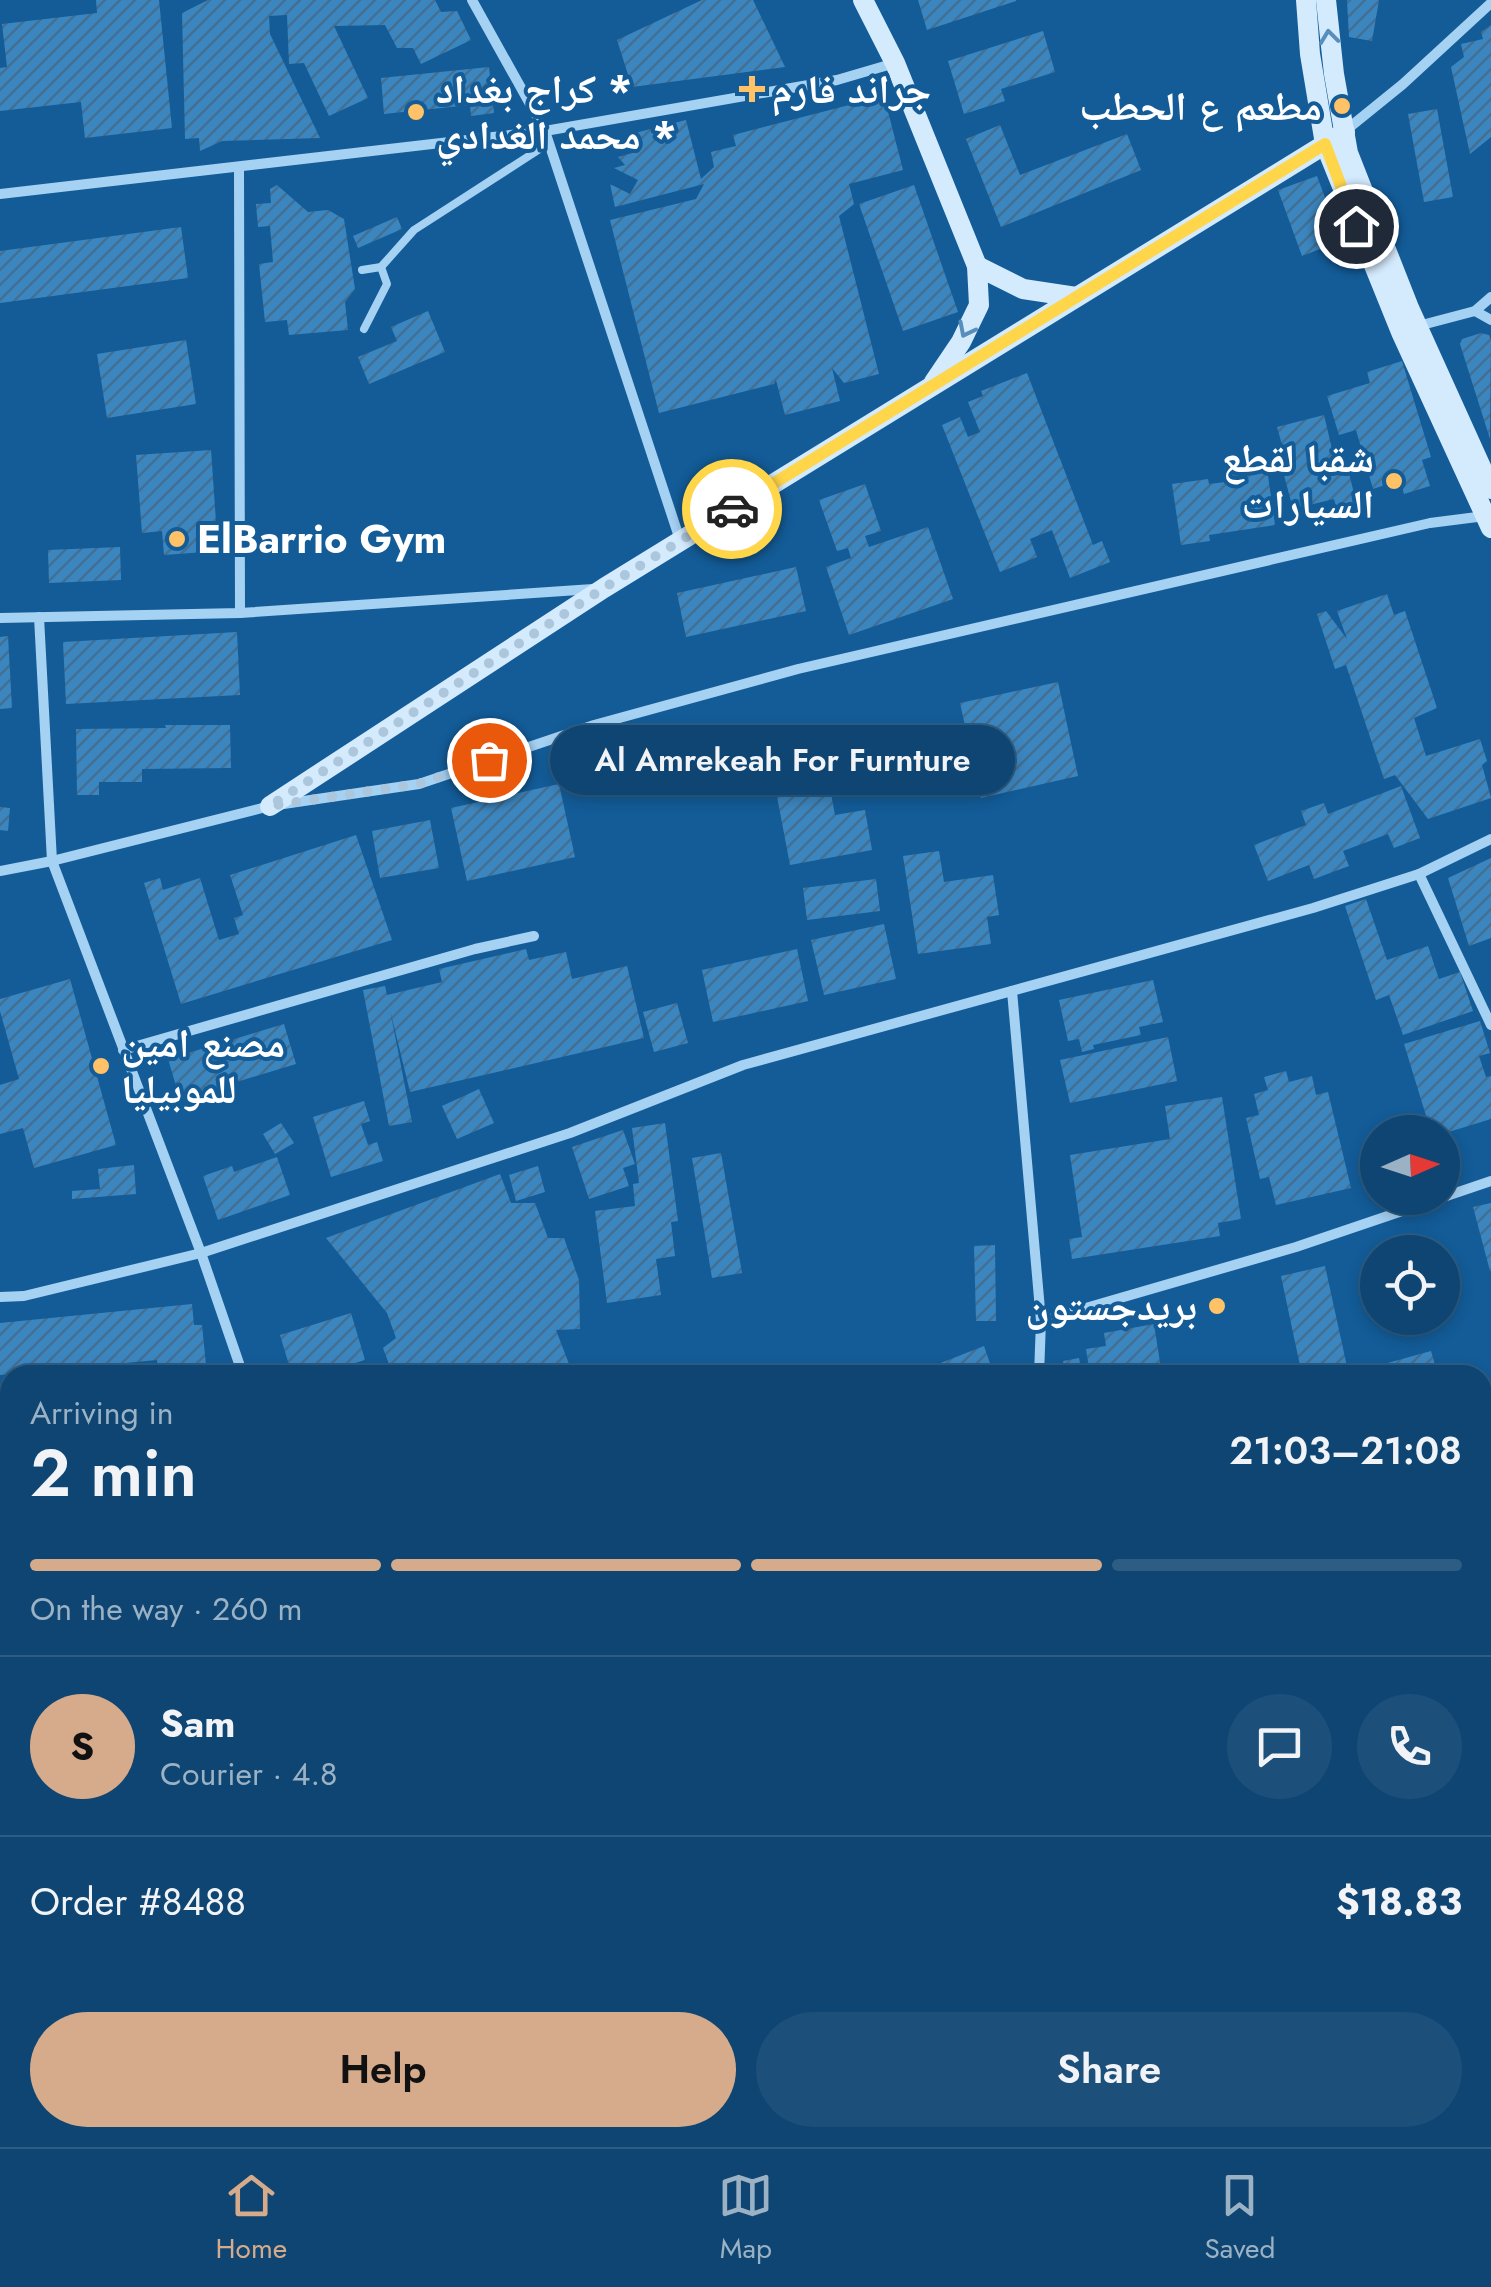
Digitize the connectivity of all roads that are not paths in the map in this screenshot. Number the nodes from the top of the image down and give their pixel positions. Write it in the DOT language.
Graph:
graph roads {
  1 [pos="472,0"];
  2 [pos="863,0"];
  3 [pos="1306,0"];
  4 [pos="1326,0"];
  5 [pos="1491,3"];
  6 [pos="896,62"];
  7 [pos="1344,132"];
  8 [pos="547,137"];
  9 [pos="1325,144"];
  10 [pos="238,169"];
  11 [pos="0,194"];
  12 [pos="978,266"];
  13 [pos="381,268"];
  14 [pos="362,270"];
  15 [pos="1076,297"];
  16 [pos="1491,297"];
  17 [pos="1475,311"];
  18 [pos="1491,320"];
  19 [pos="1418,326"];
  20 [pos="364,328"];
  21 [pos="930,387"];
  22 [pos="1491,489"];
  23 [pos="1488,522"];
  24 [pos="680,541"];
  25 [pos="604,588"];
  26 [pos="240,612"];
  27 [pos="39,617"];
  28 [pos="0,618"];
  29 [pos="270,806"];
  30 [pos="1491,839"];
  31 [pos="52,861"];
  32 [pos="0,871"];
  33 [pos="1418,874"];
  34 [pos="534,936"];
  35 [pos="1012,991"];
  36 [pos="1491,1026"];
  37 [pos="124,1050"];
  38 [pos="1491,1181"];
  39 [pos="202,1253"];
  40 [pos="0,1297"];
  41 [pos="1040,1321"];
  42 [pos="241,1365"];
  43 [pos="1038,1365"];
  1 -- 8 [label="street"];
  2 -- 6 [label="street"];
  3 -- 9 [label="street"];
  7 -- 4 [label="street, one-way"];
  5 -- 7 [label="street"];
  6 -- 8 [label="street"];
  6 -- 12 [label="street"];
  7 -- 9 [label="street"];
  7 -- 19 [label="street"];
  8 -- 10 [label="street"];
  8 -- 13 [label="lane"];
  8 -- 24 [label="street"];
  9 -- 15 [label="street"];
  9 -- 23 [label="street"];
  10 -- 11 [label="street"];
  10 -- 26 [label="street"];
  12 -- 15 [label="street"];
  12 -- 21 [label="street, one-way"];
  13 -- 14 [label="lane"];
  13 -- 20 [label="lane"];
  15 -- 21 [label="street"];
  16 -- 17 [label="street"];
  17 -- 18 [label="street"];
  17 -- 19 [label="street"];
  19 -- 22 [label="street"];
  21 -- 24 [label="street"];
  23 -- 29 [label="street"];
  24 -- 25 [label="street"];
  25 -- 26 [label="street"];
  25 -- 29 [label="street"];
  26 -- 27 [label="street"];
  27 -- 28 [label="street"];
  27 -- 31 [label="street"];
  29 -- 31 [label="street"];
  30 -- 33 [label="street"];
  31 -- 32 [label="street"];
  31 -- 37 [label="street"];
  33 -- 35 [label="street"];
  33 -- 36 [label="street"];
  34 -- 37 [label="street"];
  35 -- 39 [label="street"];
  35 -- 41 [label="street"];
  37 -- 39 [label="street"];
  38 -- 41 [label="street"];
  39 -- 40 [label="street"];
  39 -- 42 [label="street"];
  41 -- 43 [label="street"];
}
